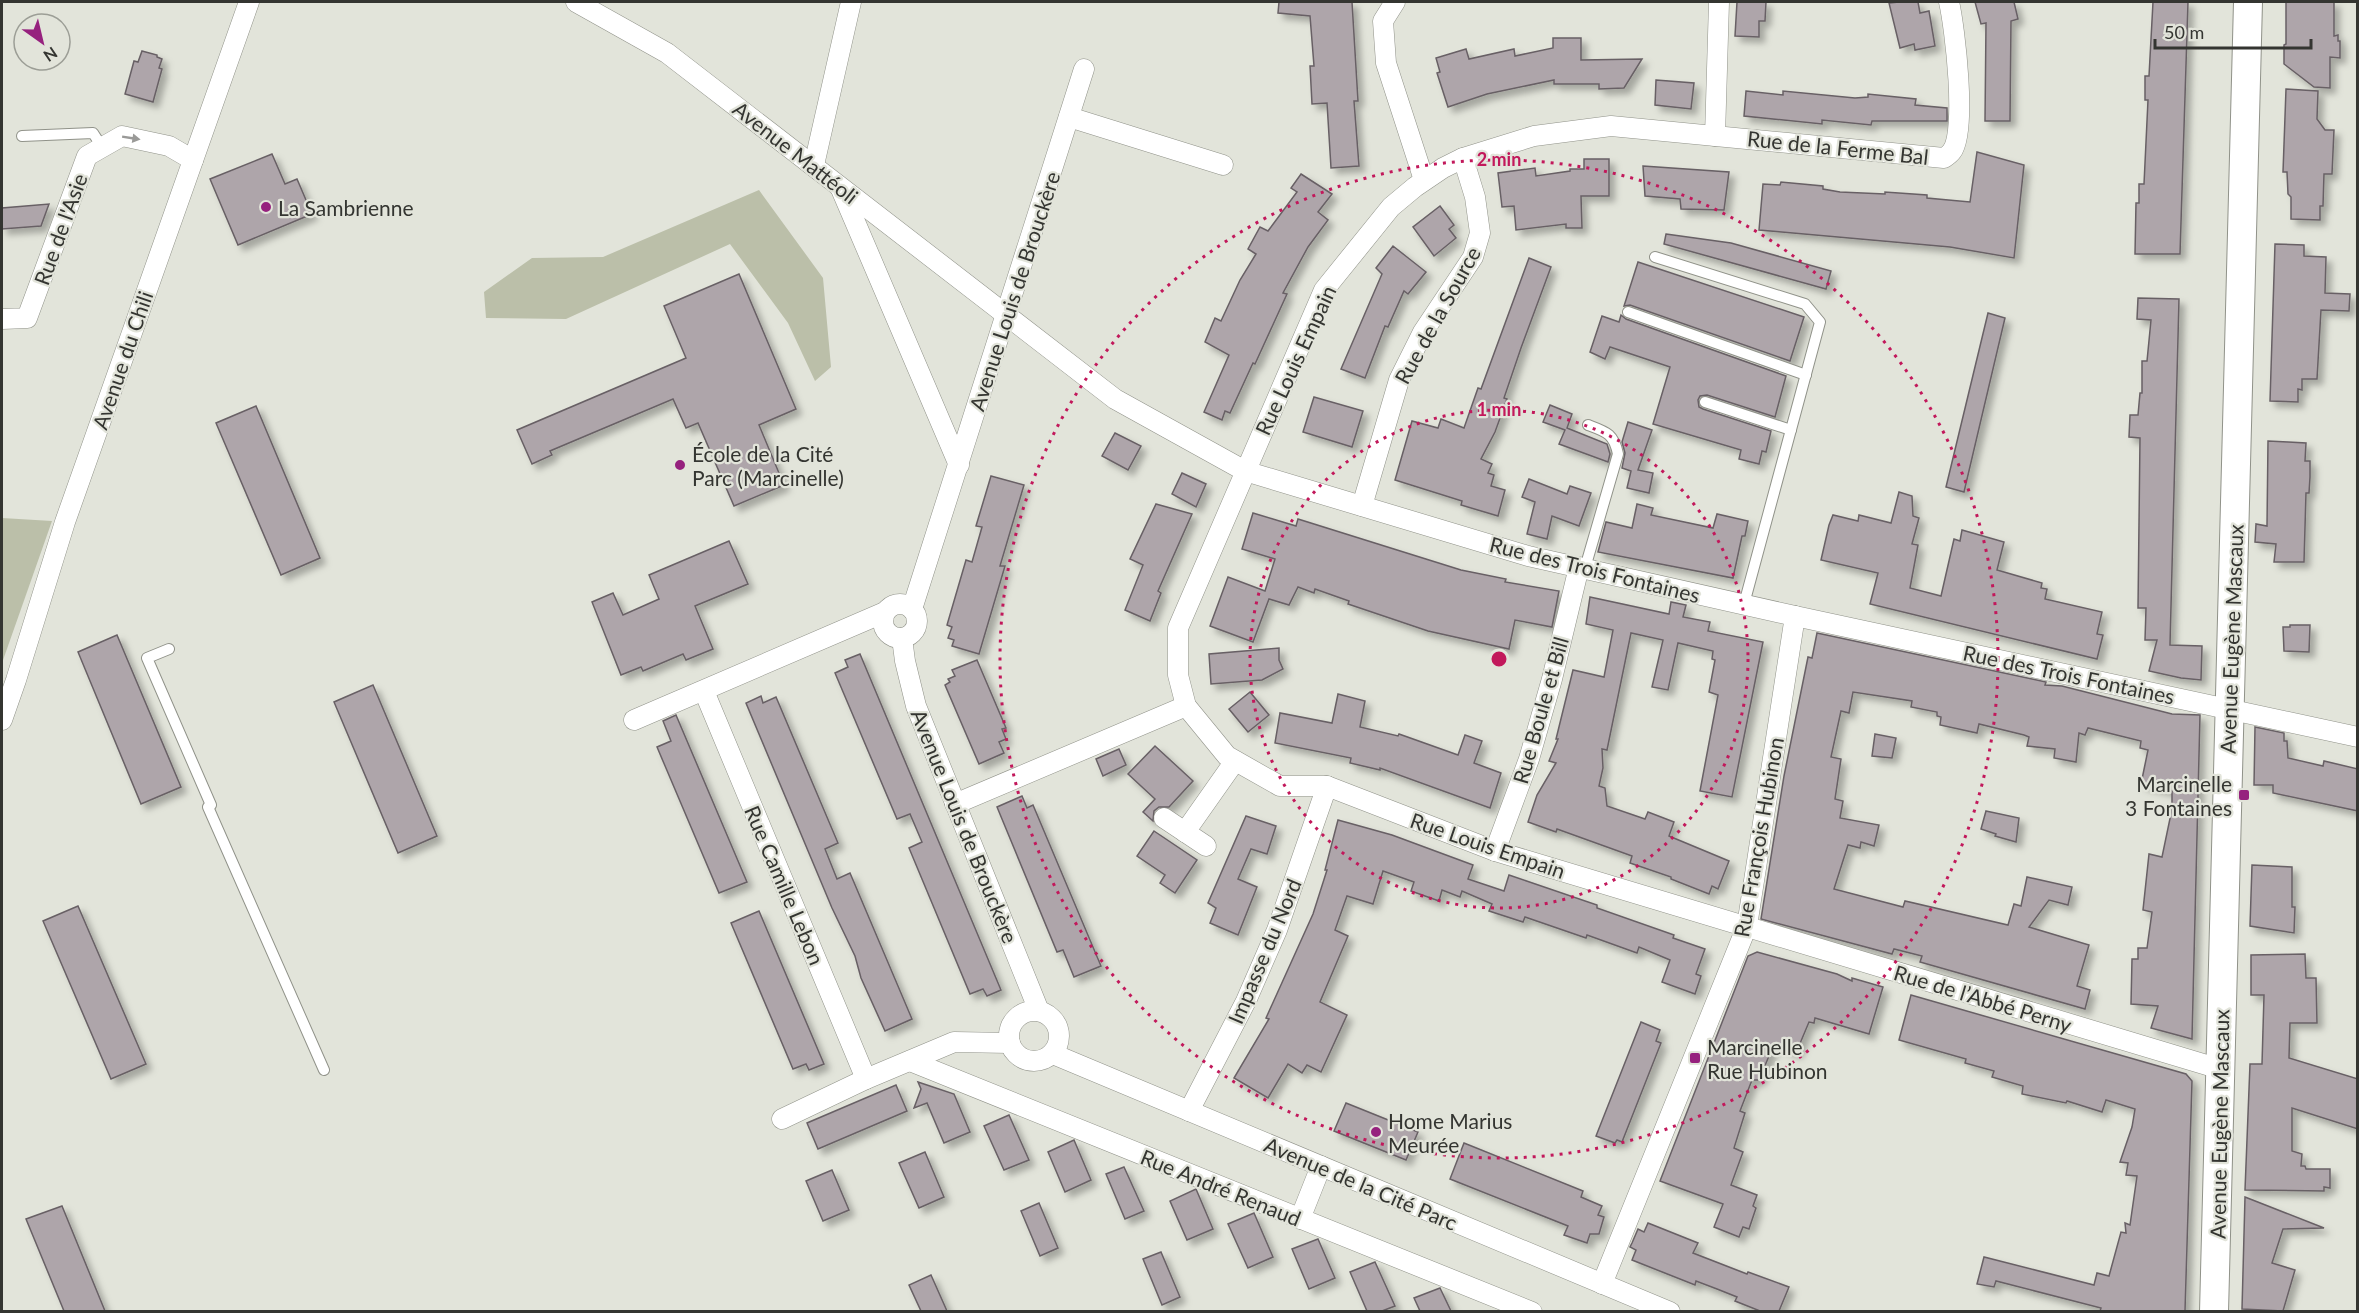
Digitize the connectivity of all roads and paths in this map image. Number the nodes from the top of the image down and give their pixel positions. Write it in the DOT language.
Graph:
graph roads {
  1 [pos="249,2"];
  2 [pos="576,2"];
  3 [pos="851,2"];
  4 [pos="1395,2"];
  5 [pos="1719,2"];
  6 [pos="1949,2"];
  7 [pos="2248,2"];
  8 [pos="1084,69"];
  9 [pos="1069,117"];
  10 [pos="22,136"];
  11 [pos="1715,136"];
  12 [pos="102,147"];
  13 [pos="1463,158"];
  14 [pos="193,160"];
  15 [pos="814,165"];
  16 [pos="1223,165"];
  17 [pos="1424,180"];
  18 [pos="840,186"];
  19 [pos="1655,257"];
  20 [pos="1628,312"];
  21 [pos="1006,315"];
  22 [pos="2,320"];
  23 [pos="1806,375"];
  24 [pos="1705,402"];
  25 [pos="1588,425"];
  26 [pos="1791,430"];
  27 [pos="959,465"];
  28 [pos="1245,471"];
  29 [pos="1362,506"];
  30 [pos="1582,568"];
  31 [pos="1744,604"];
  32 [pos="912,609"];
  33 [pos="885,612"];
  34 [pos="1796,616"];
  35 [pos="902,638"];
  36 [pos="169,649"];
  37 [pos="704,691"];
  38 [pos="1186,706"];
  39 [pos="2230,708"];
  40 [pos="2,720"];
  41 [pos="634,720"];
  42 [pos="2358,737"];
  43 [pos="1235,761"];
  44 [pos="1327,786"];
  45 [pos="955,804"];
  46 [pos="1164,818"];
  47 [pos="1185,832"];
  48 [pos="1206,846"];
  49 [pos="1496,851"];
  50 [pos="1747,926"];
  51 [pos="1039,1011"];
  52 [pos="1010,1043"];
  53 [pos="1053,1054"];
  54 [pos="910,1060"];
  55 [pos="2220,1069"];
  56 [pos="324,1070"];
  57 [pos="866,1079"];
  58 [pos="1189,1111"];
  59 [pos="782,1119"];
  60 [pos="1321,1166"];
  61 [pos="1300,1219"];
  62 [pos="1602,1284"];
  63 [pos="1532,1311"];
  64 [pos="1670,1311"];
  65 [pos="2214,1311"];
  1 -- 14 [label="street, Avenue du Chili"];
  2 -- 15 [label="street, Avenue Mattéoli"];
  3 -- 15 [label="street"];
  4 -- 17 [label="street"];
  5 -- 11 [label="street"];
  6 -- 11 [label="street, Rue de la Ferme Bal"];
  7 -- 39 [label="main road, Avenue Eugène Mascaux"];
  8 -- 9 [label="street, Avenue Louis de Brouckère"];
  9 -- 16 [label="street"];
  9 -- 21 [label="street, Avenue Louis de Brouckère"];
  10 -- 12 [label="lane"];
  11 -- 13 [label="street, Rue Louis Empain"];
  12 -- 14 [label="street, Rue de l'Asie, one-way"];
  12 -- 22 [label="street, Rue de l'Asie"];
  13 -- 17 [label="street, Rue Louis Empain"];
  13 -- 29 [label="street, Rue de la Source"];
  14 -- 40 [label="street, Avenue du Chili"];
  15 -- 18 [label="street, Avenue Mattéoli"];
  17 -- 28 [label="street, Rue Louis Empain"];
  18 -- 21 [label="street, Avenue Mattéoli"];
  18 -- 27 [label="street, Avenue Louis de Brouckère"];
  19 -- 23 [label="lane"];
  20 -- 23 [label="lane"];
  21 -- 27 [label="street, Avenue Louis de Brouckère"];
  21 -- 28 [label="street, Rue des Trois Fontaines"];
  23 -- 26 [label="lane"];
  24 -- 26 [label="lane"];
  25 -- 30 [label="lane"];
  26 -- 31 [label="lane"];
  27 -- 32 [label="street, Avenue Louis de Brouckère"];
  28 -- 29 [label="street, Rue des Trois Fontaines"];
  28 -- 38 [label="street, Rue Louis Empain"];
  29 -- 30 [label="street, Rue des Trois Fontaines"];
  30 -- 31 [label="street, Rue des Trois Fontaines"];
  30 -- 49 [label="street, Rue Boule et Bill"];
  31 -- 34 [label="street, Rue des Trois Fontaines"];
  32 -- 33 [label="street"];
  32 -- 35 [label="street"];
  33 -- 35 [label="street"];
  33 -- 37 [label="street"];
  34 -- 39 [label="street, Rue des Trois Fontaines"];
  34 -- 50 [label="street, Rue François Hubinon"];
  35 -- 45 [label="street, Avenue Louis de Brouckère"];
  36 -- 56 [label="lane"];
  37 -- 41 [label="street"];
  37 -- 57 [label="street, Rue Camille Lebon"];
  38 -- 43 [label="street, Rue Louis Empain"];
  38 -- 45 [label="street"];
  39 -- 42 [label="street, Rue des Trois Fontaines"];
  39 -- 55 [label="main road, Avenue Eugène Mascaux"];
  43 -- 44 [label="street, Rue Louis Empain"];
  43 -- 47 [label="street"];
  44 -- 49 [label="street, Rue Louis Empain"];
  44 -- 58 [label="street, Impasse du Nord"];
  45 -- 51 [label="street, Avenue Louis de Brouckère"];
  46 -- 47 [label="street"];
  47 -- 48 [label="street"];
  49 -- 50 [label="street, Rue Louis Empain"];
  50 -- 55 [label="street, Rue de l’Abbé Perny"];
  50 -- 62 [label="street, Rue François Hubinon"];
  51 -- 52 [label="street"];
  51 -- 53 [label="street"];
  52 -- 53 [label="street"];
  52 -- 54 [label="street"];
  53 -- 58 [label="street, Avenue de la Cité Parc"];
  54 -- 57 [label="street"];
  54 -- 61 [label="street, Rue André Renaud"];
  55 -- 65 [label="main road, Avenue Eugène Mascaux"];
  57 -- 59 [label="street"];
  58 -- 60 [label="street, Avenue de la Cité Parc"];
  60 -- 61 [label="street"];
  60 -- 62 [label="street, Avenue de la Cité Parc"];
  61 -- 63 [label="street, Rue André Renaud"];
  62 -- 64 [label="street, Avenue de la Cité Parc"];
}
